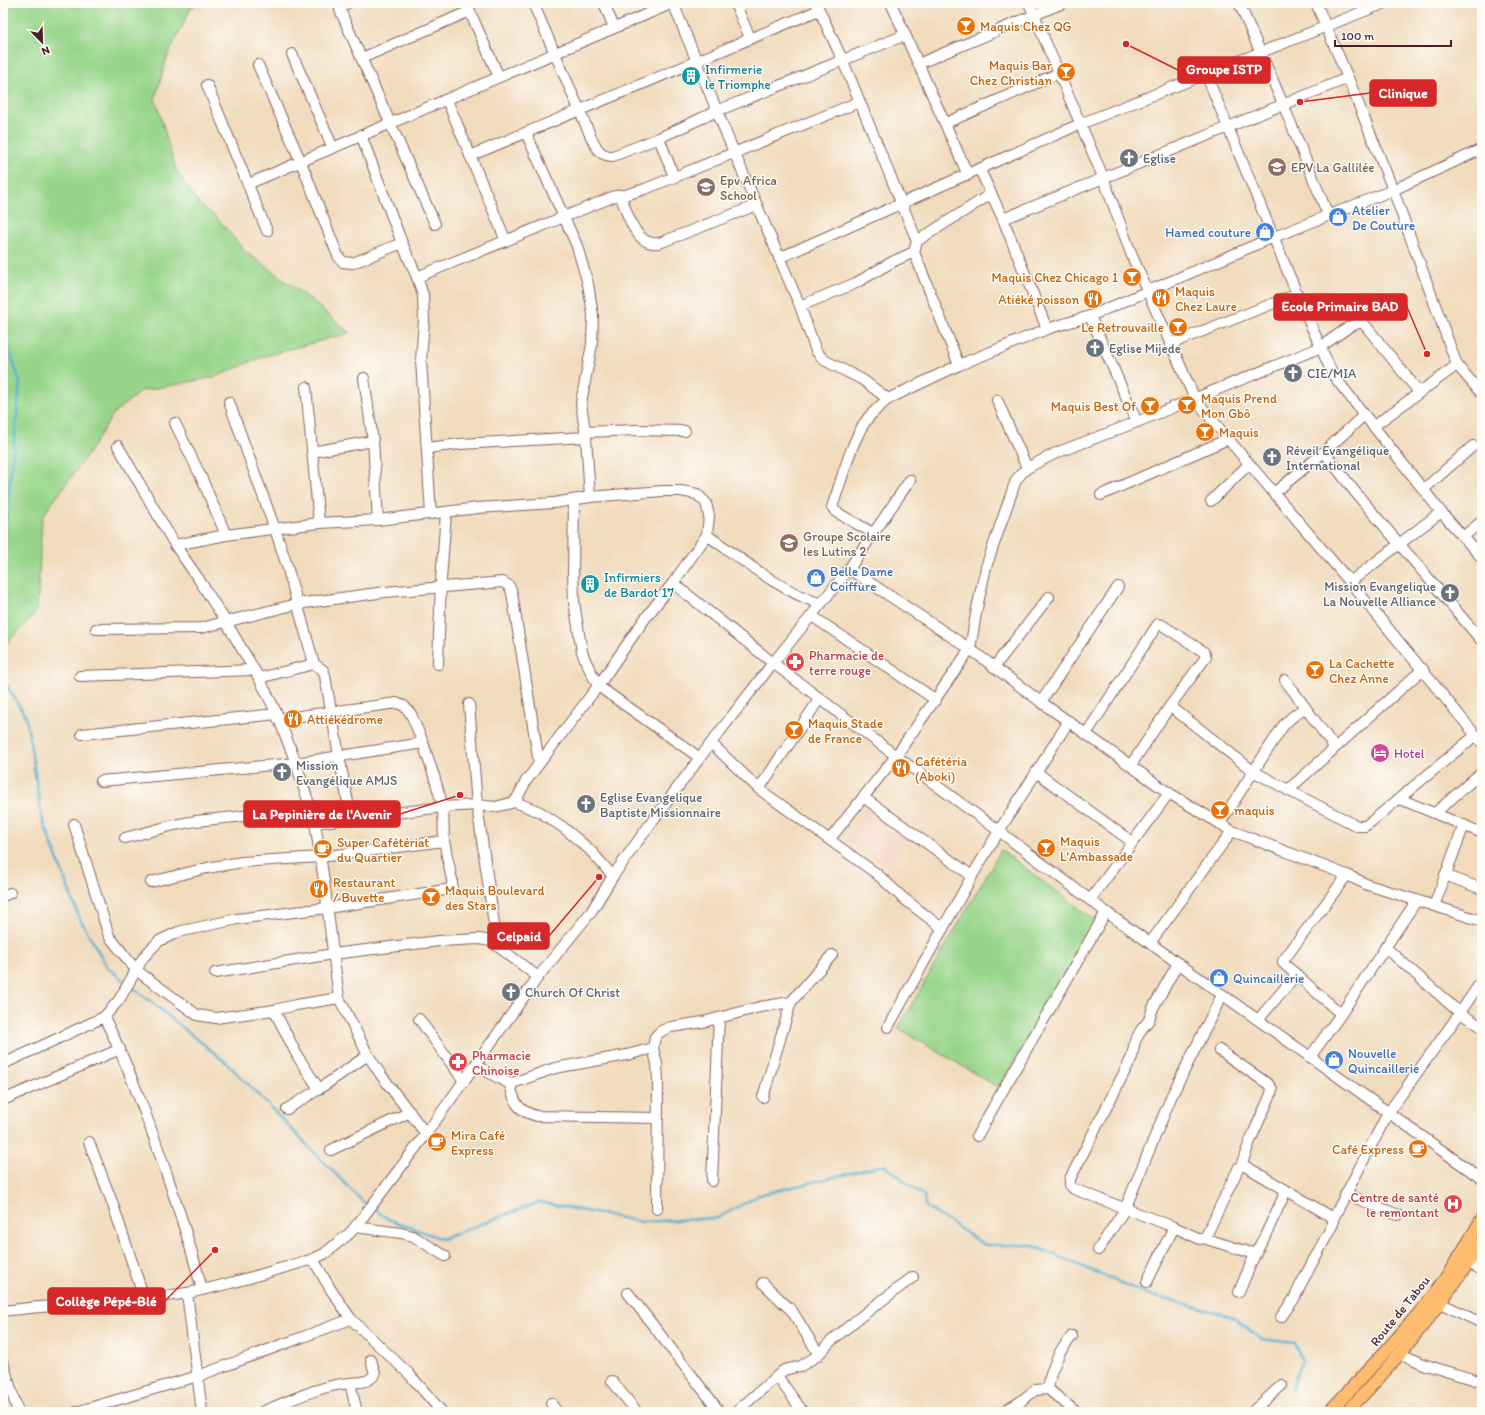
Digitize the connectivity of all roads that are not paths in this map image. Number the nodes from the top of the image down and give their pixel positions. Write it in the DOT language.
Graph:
graph roads {
  1 [pos="348,3"];
  2 [pos="533,3"];
  3 [pos="604,3"];
  4 [pos="673,3"];
  5 [pos="735,3"];
  6 [pos="892,3"];
  7 [pos="1029,3"];
  8 [pos="1063,3"];
  9 [pos="1239,3"];
  10 [pos="1316,3"];
  11 [pos="1385,3"];
  12 [pos="468,7"];
  13 [pos="818,7"];
  14 [pos="1034,15"];
  15 [pos="1326,27"];
  16 [pos="614,28"];
  17 [pos="905,35"];
  18 [pos="750,38"];
  19 [pos="1261,52"];
  20 [pos="555,53"];
  21 [pos="292,54"];
  22 [pos="362,58"];
  23 [pos="697,60"];
  24 [pos="843,61"];
  25 [pos="918,64"];
  26 [pos="258,65"];
  27 [pos="1059,73"];
  28 [pos="1206,74"];
  29 [pos="499,76"];
  30 [pos="1348,78"];
  31 [pos="206,85"];
  32 [pos="447,100"];
  33 [pos="860,102"];
  34 [pos="1283,104"];
  35 [pos="580,109"];
  36 [pos="717,111"];
  37 [pos="946,123"];
  38 [pos="391,124"];
  39 [pos="1080,124"];
  40 [pos="1228,126"];
  41 [pos="526,133"];
  42 [pos="361,136"];
  43 [pos="659,138"];
  44 [pos="333,148"];
  45 [pos="1482,149"];
  46 [pos="735,153"];
  47 [pos="470,156"];
  48 [pos="301,162"];
  49 [pos="980,170"];
  50 [pos="968,175"];
  51 [pos="674,177"];
  52 [pos="1103,177"];
  53 [pos="248,184"];
  54 [pos="1393,190"];
  55 [pos="991,194"];
  56 [pos="620,195"];
  57 [pos="902,203"];
  58 [pos="756,205"];
  59 [pos="1328,215"];
  60 [pos="564,217"];
  61 [pos="1003,219"];
  62 [pos="435,224"];
  63 [pos="267,231"];
  64 [pos="1274,237"];
  65 [pos="506,241"];
  66 [pos="917,241"];
  67 [pos="402,243"];
  68 [pos="914,252"];
  69 [pos="779,258"];
  70 [pos="417,277"];
  71 [pos="1148,291"];
  72 [pos="1296,294"];
  73 [pos="800,306"];
  74 [pos="1090,316"];
  75 [pos="1047,329"];
  76 [pos="1170,344"];
  77 [pos="1319,348"];
  78 [pos="959,364"];
  79 [pos="1457,365"];
  80 [pos="364,378"];
  81 [pos="306,387"];
  82 [pos="1419,392"];
  83 [pos="1482,394"];
  84 [pos="888,399"];
  85 [pos="1195,399"];
  86 [pos="997,400"];
  87 [pos="229,402"];
  88 [pos="1364,415"];
  89 [pos="1137,422"];
  90 [pos="175,423"];
  91 [pos="1374,426"];
  92 [pos="685,431"];
  93 [pos="585,435"];
  94 [pos="1228,439"];
  95 [pos="373,441"];
  96 [pos="118,446"];
  97 [pos="1473,446"];
  98 [pos="427,448"];
  99 [pos="312,452"];
  100 [pos="1324,452"];
  101 [pos="1249,464"];
  102 [pos="1027,468"];
  103 [pos="910,480"];
  104 [pos="1424,490"];
  105 [pos="1274,493"];
  106 [pos="1101,495"];
  107 [pos="590,497"];
  108 [pos="574,501"];
  109 [pos="1211,501"];
  110 [pos="446,512"];
  111 [pos="1441,512"];
  112 [pos="431,514"];
  113 [pos="378,520"];
  114 [pos="1482,521"];
  115 [pos="319,523"];
  116 [pos="275,529"];
  117 [pos="873,533"];
  118 [pos="226,535"];
  119 [pos="707,535"];
  120 [pos="1463,536"];
  121 [pos="1399,544"];
  122 [pos="175,546"];
  123 [pos="1482,558"];
  124 [pos="849,569"];
  125 [pos="1350,582"];
  126 [pos="673,583"];
  127 [pos="1118,587"];
  128 [pos="441,588"];
  129 [pos="1049,596"];
  130 [pos="297,604"];
  131 [pos="821,604"];
  132 [pos="812,616"];
  133 [pos="226,622"];
  134 [pos="96,629"];
  135 [pos="1481,636"];
  136 [pos="970,649"];
  137 [pos="773,663"];
  138 [pos="314,664"];
  139 [pos="438,664"];
  140 [pos="994,667"];
  141 [pos="1423,669"];
  142 [pos="257,674"];
  143 [pos="80,676"];
  144 [pos="1285,680"];
  145 [pos="598,686"];
  146 [pos="820,698"];
  147 [pos="936,700"];
  148 [pos="1041,702"];
  149 [pos="469,704"];
  150 [pos="1170,706"];
  151 [pos="1305,707"];
  152 [pos="332,711"];
  153 [pos="277,716"];
  154 [pos="1069,721"];
  155 [pos="82,734"];
  156 [pos="1086,734"];
  157 [pos="1479,739"];
  158 [pos="423,743"];
  159 [pos="711,743"];
  160 [pos="1335,748"];
  161 [pos="339,756"];
  162 [pos="896,756"];
  163 [pos="700,758"];
  164 [pos="296,763"];
  165 [pos="539,763"];
  166 [pos="1131,765"];
  167 [pos="1253,771"];
  168 [pos="1036,772"];
  169 [pos="1482,772"];
  170 [pos="101,781"];
  171 [pos="759,788"];
  172 [pos="1288,790"];
  173 [pos="1169,792"];
  174 [pos="862,797"];
  175 [pos="1400,798"];
  176 [pos="515,802"];
  177 [pos="477,805"];
  178 [pos="442,807"];
  179 [pos="311,809"];
  180 [pos="1435,813"];
  181 [pos="352,818"];
  182 [pos="315,823"];
  183 [pos="1220,823"];
  184 [pos="74,824"];
  185 [pos="1464,825"];
  186 [pos="999,831"];
  187 [pos="1232,831"];
  188 [pos="1482,833"];
  189 [pos="125,838"];
  190 [pos="830,839"];
  191 [pos="444,841"];
  192 [pos="1132,842"];
  193 [pos="320,857"];
  194 [pos="1347,875"];
  195 [pos="613,876"];
  196 [pos="972,876"];
  197 [pos="1445,876"];
  198 [pos="151,882"];
  199 [pos="1482,889"];
  200 [pos="1090,900"];
  201 [pos="1417,900"];
  202 [pos="1434,906"];
  203 [pos="327,908"];
  204 [pos="1106,912"];
  205 [pos="1482,921"];
  206 [pos="943,929"];
  207 [pos="1150,943"];
  208 [pos="497,945"];
  209 [pos="1385,948"];
  210 [pos="333,954"];
  211 [pos="832,955"];
  212 [pos="1178,963"];
  213 [pos="136,970"];
  214 [pos="215,973"];
  215 [pos="1296,975"];
  216 [pos="538,977"];
  217 [pos="1482,980"];
  218 [pos="1222,995"];
  219 [pos="339,998"];
  220 [pos="791,1002"];
  221 [pos="274,1010"];
  222 [pos="1460,1012"];
  223 [pos="1341,1014"];
  224 [pos="104,1017"];
  225 [pos="719,1018"];
  226 [pos="420,1019"];
  227 [pos="1258,1020"];
  228 [pos="888,1027"];
  229 [pos="1482,1027"];
  230 [pos="653,1048"];
  231 [pos="120,1049"];
  232 [pos="1219,1050"];
  233 [pos="368,1056"];
  234 [pos="1310,1057"];
  235 [pos="3,1064"];
  236 [pos="475,1065"];
  237 [pos="464,1081"];
  238 [pos="510,1084"];
  239 [pos="319,1089"];
  240 [pos="763,1097"];
  241 [pos="3,1100"];
  242 [pos="288,1109"];
  243 [pos="410,1112"];
  244 [pos="1388,1113"];
  245 [pos="658,1118"];
  246 [pos="426,1134"];
  247 [pos="977,1136"];
  248 [pos="89,1142"];
  249 [pos="331,1150"];
  250 [pos="1241,1166"];
  251 [pos="1482,1179"];
  252 [pos="712,1182"];
  253 [pos="1286,1191"];
  254 [pos="1346,1194"];
  255 [pos="657,1209"];
  256 [pos="1125,1209"];
  257 [pos="1398,1215"];
  258 [pos="1482,1219"];
  259 [pos="1333,1220"];
  260 [pos="1174,1227"];
  261 [pos="355,1228"];
  262 [pos="1203,1238"];
  263 [pos="1482,1242"];
  264 [pos="1098,1250"];
  265 [pos="1255,1254"];
  266 [pos="445,1256"];
  267 [pos="314,1258"];
  268 [pos="1468,1264"];
  269 [pos="1482,1270"];
  270 [pos="913,1277"];
  271 [pos="1147,1282"];
  272 [pos="763,1283"];
  273 [pos="202,1290"];
  274 [pos="1239,1292"];
  275 [pos="187,1293"];
  276 [pos="628,1293"];
  277 [pos="144,1298"];
  278 [pos="1440,1303"];
  279 [pos="3,1311"];
  280 [pos="1281,1317"];
  281 [pos="351,1319"];
  282 [pos="1482,1323"];
  283 [pos="1072,1336"];
  284 [pos="818,1353"];
  285 [pos="1400,1354"];
  286 [pos="371,1360"];
  287 [pos="3,1366"];
  288 [pos="198,1376"];
  289 [pos="777,1376"];
  290 [pos="612,1381"];
  291 [pos="1482,1382"];
  292 [pos="350,1383"];
  293 [pos="1282,1384"];
  294 [pos="1048,1389"];
  295 [pos="551,1404"];
  296 [pos="18,1412"];
  297 [pos="76,1412"];
  298 [pos="202,1412"];
  299 [pos="262,1412"];
  300 [pos="357,1412"];
  301 [pos="442,1412"];
  302 [pos="557,1412"];
  303 [pos="637,1412"];
  304 [pos="720,1412"];
  305 [pos="736,1412"];
  306 [pos="803,1412"];
  307 [pos="1003,1412"];
  308 [pos="1076,1412"];
  309 [pos="1252,1412"];
  310 [pos="1329,1412"];
  311 [pos="1346,1412"];
  1 -- 22 [label="street"];
  2 -- 20 [label="street"];
  3 -- 16 [label="street"];
  4 -- 16 [label="street"];
  4 -- 23 [label="street"];
  5 -- 18 [label="street"];
  6 -- 17 [label="street"];
  7 -- 14 [label="street"];
  8 -- 14 [label="street"];
  9 -- 19 [label="street"];
  10 -- 15 [label="street"];
  11 -- 15 [label="street"];
  12 -- 22 [label="street"];
  12 -- 29 [label="street"];
  13 -- 18 [label="street"];
  13 -- 24 [label="street"];
  14 -- 25 [label="street"];
  14 -- 27 [label="street"];
  15 -- 19 [label="street"];
  15 -- 30 [label="street"];
  16 -- 20 [label="street"];
  17 -- 24 [label="street"];
  17 -- 25 [label="street"];
  18 -- 23 [label="street"];
  19 -- 28 [label="street"];
  19 -- 34 [label="street"];
  20 -- 29 [label="street"];
  20 -- 35 [label="street"];
  21 -- 44 [label="street"];
  22 -- 38 [label="street"];
  23 -- 35 [label="street"];
  23 -- 36 [label="street"];
  24 -- 33 [label="street"];
  24 -- 36 [label="street"];
  25 -- 37 [label="street"];
  26 -- 48 [label="street"];
  27 -- 37 [label="street"];
  27 -- 39 [label="street"];
  28 -- 39 [label="street"];
  28 -- 40 [label="street"];
  29 -- 32 [label="street"];
  30 -- 34 [label="street"];
  30 -- 54 [label="street"];
  31 -- 53 [label="street"];
  32 -- 38 [label="street"];
  32 -- 47 [label="street"];
  33 -- 46 [label="street"];
  33 -- 57 [label="street"];
  34 -- 40 [label="street"];
  34 -- 59 [label="street"];
  35 -- 41 [label="street"];
  35 -- 43 [label="street"];
  36 -- 43 [label="street"];
  36 -- 46 [label="street"];
  37 -- 50 [label="street"];
  38 -- 42 [label="street"];
  38 -- 62 [label="street"];
  39 -- 49 [label="street"];
  39 -- 52 [label="street"];
  40 -- 52 [label="street"];
  40 -- 64 [label="street"];
  41 -- 47 [label="street"];
  41 -- 60 [label="street"];
  42 -- 44 [label="street"];
  42 -- 67 [label="street"];
  43 -- 51 [label="street"];
  44 -- 48 [label="street"];
  45 -- 54 [label="street"];
  46 -- 51 [label="street"];
  46 -- 58 [label="street"];
  47 -- 65 [label="street"];
  48 -- 53 [label="street"];
  48 -- 67 [label="street"];
  49 -- 50 [label="street"];
  49 -- 55 [label="street"];
  50 -- 57 [label="street"];
  51 -- 56 [label="street"];
  52 -- 61 [label="street"];
  52 -- 71 [label="street"];
  53 -- 63 [label="street"];
  54 -- 59 [label="street"];
  54 -- 79 [label="street"];
  55 -- 61 [label="street"];
  55 -- 66 [label="street"];
  56 -- 58 [label="street"];
  56 -- 60 [label="street"];
  57 -- 66 [label="street"];
  57 -- 69 [label="street"];
  58 -- 69 [label="street"];
  59 -- 64 [label="street"];
  60 -- 65 [label="street"];
  60 -- 93 [label="street"];
  61 -- 75 [label="street"];
  64 -- 71 [label="street"];
  64 -- 72 [label="street"];
  65 -- 70 [label="street"];
  66 -- 68 [label="street"];
  67 -- 70 [label="street"];
  68 -- 73 [label="street"];
  68 -- 78 [label="street"];
  69 -- 73 [label="street"];
  70 -- 98 [label="street"];
  71 -- 74 [label="street"];
  71 -- 76 [label="street"];
  72 -- 76 [label="street"];
  72 -- 77 [label="street"];
  73 -- 84 [label="street"];
  74 -- 75 [label="street"];
  74 -- 89 [label="street"];
  75 -- 78 [label="street"];
  76 -- 85 [label="street"];
  77 -- 82 [label="street"];
  77 -- 85 [label="street"];
  77 -- 88 [label="street"];
  78 -- 84 [label="street"];
  79 -- 82 [label="street"];
  79 -- 83 [label="street"];
  80 -- 95 [label="street"];
  81 -- 99 [label="street"];
  82 -- 91 [label="street"];
  84 -- 117 [label="street"];
  85 -- 89 [label="street"];
  85 -- 94 [label="street"];
  86 -- 102 [label="street"];
  87 -- 116 [label="street"];
  88 -- 91 [label="street"];
  88 -- 100 [label="street"];
  89 -- 102 [label="street"];
  90 -- 118 [label="street"];
  91 -- 104 [label="street"];
  92 -- 93 [label="street"];
  93 -- 98 [label="street"];
  93 -- 107 [label="street"];
  94 -- 101 [label="street"];
  94 -- 106 [label="street"];
  95 -- 99 [label="street"];
  95 -- 113 [label="street"];
  96 -- 122 [label="street"];
  97 -- 104 [label="street"];
  98 -- 112 [label="street"];
  99 -- 115 [label="street"];
  100 -- 105 [label="street"];
  100 -- 121 [label="street"];
  101 -- 105 [label="street"];
  101 -- 109 [label="street"];
  102 -- 136 [label="street"];
  103 -- 117 [label="street"];
  104 -- 111 [label="street"];
  105 -- 125 [label="street"];
  107 -- 108 [label="street"];
  107 -- 119 [label="street"];
  108 -- 110 [label="street"];
  108 -- 145 [label="street"];
  110 -- 112 [label="street"];
  110 -- 128 [label="street"];
  111 -- 120 [label="street"];
  111 -- 121 [label="street"];
  112 -- 113 [label="street"];
  113 -- 115 [label="street"];
  114 -- 120 [label="street"];
  115 -- 116 [label="street"];
  116 -- 118 [label="street"];
  116 -- 130 [label="street"];
  117 -- 124 [label="street"];
  118 -- 122 [label="street"];
  119 -- 126 [label="street"];
  119 -- 131 [label="street"];
  120 -- 123 [label="street"];
  121 -- 125 [label="street"];
  121 -- 135 [label="street"];
  122 -- 133 [label="street"];
  124 -- 131 [label="street"];
  124 -- 136 [label="street"];
  125 -- 141 [label="street"];
  126 -- 137 [label="street"];
  126 -- 145 [label="street"];
  127 -- 148 [label="street"];
  128 -- 130 [label="street"];
  128 -- 139 [label="street"];
  128 -- 165 [label="street"];
  129 -- 140 [label="street"];
  130 -- 133 [label="street"];
  130 -- 138 [label="street"];
  131 -- 132 [label="street"];
  132 -- 137 [label="street"];
  132 -- 147 [label="street"];
  133 -- 134 [label="street"];
  133 -- 142 [label="street"];
  136 -- 140 [label="street"];
  136 -- 147 [label="street"];
  137 -- 146 [label="street"];
  137 -- 159 [label="street"];
  138 -- 142 [label="street"];
  138 -- 152 [label="street"];
  140 -- 148 [label="street"];
  141 -- 157 [label="street"];
  141 -- 160 [label="street"];
  142 -- 143 [label="street"];
  142 -- 153 [label="street"];
  144 -- 151 [label="street"];
  145 -- 163 [label="street"];
  145 -- 165 [label="street"];
  146 -- 162 [label="street"];
  146 -- 171 [label="street"];
  147 -- 162 [label="street"];
  148 -- 154 [label="street"];
  149 -- 177 [label="street"];
  150 -- 156 [label="street"];
  150 -- 166 [label="street"];
  150 -- 167 [label="street"];
  151 -- 160 [label="street"];
  151 -- 167 [label="street"];
  152 -- 153 [label="street"];
  152 -- 158 [label="street"];
  152 -- 161 [label="street"];
  153 -- 155 [label="street"];
  153 -- 164 [label="street"];
  154 -- 156 [label="street"];
  154 -- 168 [label="street"];
  156 -- 166 [label="street"];
  157 -- 175 [label="street"];
  158 -- 161 [label="street"];
  158 -- 178 [label="street"];
  159 -- 163 [label="street"];
  159 -- 171 [label="street"];
  160 -- 172 [label="street"];
  161 -- 164 [label="street"];
  161 -- 181 [label="street"];
  162 -- 174 [label="street"];
  162 -- 186 [label="street"];
  163 -- 195 [label="street"];
  164 -- 170 [label="street"];
  164 -- 179 [label="street"];
  165 -- 176 [label="street"];
  166 -- 173 [label="street"];
  167 -- 172 [label="street"];
  167 -- 183 [label="street"];
  168 -- 186 [label="street"];
  168 -- 192 [label="street"];
  169 -- 180 [label="street"];
  171 -- 190 [label="street"];
  172 -- 175 [label="street"];
  173 -- 183 [label="street"];
  173 -- 192 [label="street"];
  174 -- 190 [label="street"];
  174 -- 196 [label="street"];
  175 -- 180 [label="street"];
  176 -- 177 [label="street"];
  176 -- 195 [label="street"];
  177 -- 178 [label="street"];
  177 -- 208 [label="street"];
  178 -- 181 [label="street"];
  178 -- 191 [label="street"];
  179 -- 182 [label="street"];
  179 -- 189 [label="street"];
  180 -- 185 [label="street"];
  181 -- 182 [label="street"];
  182 -- 193 [label="street"];
  183 -- 187 [label="street"];
  184 -- 213 [label="street"];
  185 -- 188 [label="street"];
  185 -- 197 [label="street"];
  186 -- 196 [label="street"];
  186 -- 200 [label="street"];
  187 -- 194 [label="street"];
  187 -- 207 [label="street"];
  190 -- 206 [label="street"];
  191 -- 193 [label="street"];
  191 -- 203 [label="street"];
  192 -- 200 [label="street"];
  193 -- 198 [label="street"];
  193 -- 203 [label="street"];
  194 -- 201 [label="street"];
  194 -- 215 [label="street"];
  195 -- 216 [label="street"];
  196 -- 206 [label="street"];
  197 -- 199 [label="street"];
  197 -- 202 [label="street"];
  200 -- 204 [label="street"];
  201 -- 202 [label="street"];
  201 -- 209 [label="street"];
  202 -- 205 [label="street"];
  203 -- 210 [label="street"];
  203 -- 213 [label="street"];
  204 -- 207 [label="street"];
  204 -- 247 [label="street"];
  206 -- 228 [label="street"];
  207 -- 212 [label="street"];
  208 -- 210 [label="street"];
  208 -- 216 [label="street"];
  209 -- 222 [label="street"];
  209 -- 223 [label="street"];
  210 -- 214 [label="street"];
  210 -- 219 [label="street"];
  211 -- 220 [label="street"];
  212 -- 218 [label="street"];
  212 -- 256 [label="street"];
  213 -- 221 [label="street"];
  213 -- 224 [label="street"];
  215 -- 223 [label="street"];
  215 -- 227 [label="street"];
  216 -- 236 [label="street"];
  217 -- 222 [label="street"];
  218 -- 227 [label="street"];
  218 -- 256 [label="street"];
  219 -- 221 [label="street"];
  219 -- 233 [label="street"];
  220 -- 225 [label="street"];
  220 -- 240 [label="street"];
  221 -- 239 [label="street"];
  222 -- 229 [label="street"];
  222 -- 244 [label="street"];
  223 -- 234 [label="street"];
  224 -- 231 [label="street"];
  224 -- 235 [label="street"];
  225 -- 230 [label="street"];
  225 -- 252 [label="street"];
  226 -- 237 [label="street"];
  227 -- 234 [label="street"];
  230 -- 238 [label="street"];
  230 -- 245 [label="street"];
  231 -- 241 [label="street"];
  231 -- 273 [label="street"];
  232 -- 250 [label="street"];
  233 -- 239 [label="street"];
  233 -- 243 [label="street"];
  234 -- 244 [label="street"];
  236 -- 237 [label="street"];
  236 -- 238 [label="street"];
  237 -- 246 [label="street"];
  238 -- 245 [label="street"];
  239 -- 242 [label="street"];
  243 -- 246 [label="street"];
  243 -- 249 [label="street"];
  244 -- 251 [label="street"];
  244 -- 254 [label="street"];
  245 -- 255 [label="street"];
  246 -- 261 [label="street"];
  248 -- 277 [label="street"];
  250 -- 253 [label="street"];
  250 -- 262 [label="street"];
  253 -- 259 [label="street"];
  253 -- 265 [label="street"];
  254 -- 257 [label="street"];
  254 -- 259 [label="street"];
  256 -- 260 [label="street"];
  256 -- 264 [label="street"];
  258 -- 310 [label="main road, Route de Tabou"];
  259 -- 280 [label="street"];
  260 -- 262 [label="street"];
  260 -- 271 [label="street"];
  261 -- 266 [label="street"];
  261 -- 267 [label="street"];
  262 -- 265 [label="street"];
  263 -- 268 [label="main road, Route de Tabou"];
  265 -- 274 [label="street"];
  267 -- 273 [label="street"];
  267 -- 281 [label="street"];
  268 -- 269 [label="street"];
  268 -- 278 [label="main road, Route de Tabou"];
  270 -- 284 [label="street"];
  272 -- 284 [label="street"];
  273 -- 275 [label="street"];
  275 -- 277 [label="street"];
  275 -- 288 [label="street"];
  276 -- 304 [label="street"];
  277 -- 279 [label="street"];
  278 -- 282 [label="street"];
  278 -- 285 [label="main road, Route de Tabou"];
  281 -- 288 [label="street"];
  281 -- 301 [label="street"];
  283 -- 294 [label="street"];
  284 -- 289 [label="street"];
  285 -- 291 [label="street"];
  285 -- 311 [label="main road, Route de Tabou"];
  286 -- 292 [label="street"];
  287 -- 296 [label="street"];
  288 -- 297 [label="street"];
  288 -- 298 [label="street"];
  289 -- 305 [label="street"];
  289 -- 306 [label="street"];
  290 -- 303 [label="street"];
  292 -- 299 [label="street"];
  292 -- 300 [label="street"];
  293 -- 309 [label="street"];
  294 -- 307 [label="street"];
  294 -- 308 [label="street"];
  295 -- 302 [label="street"];
}
